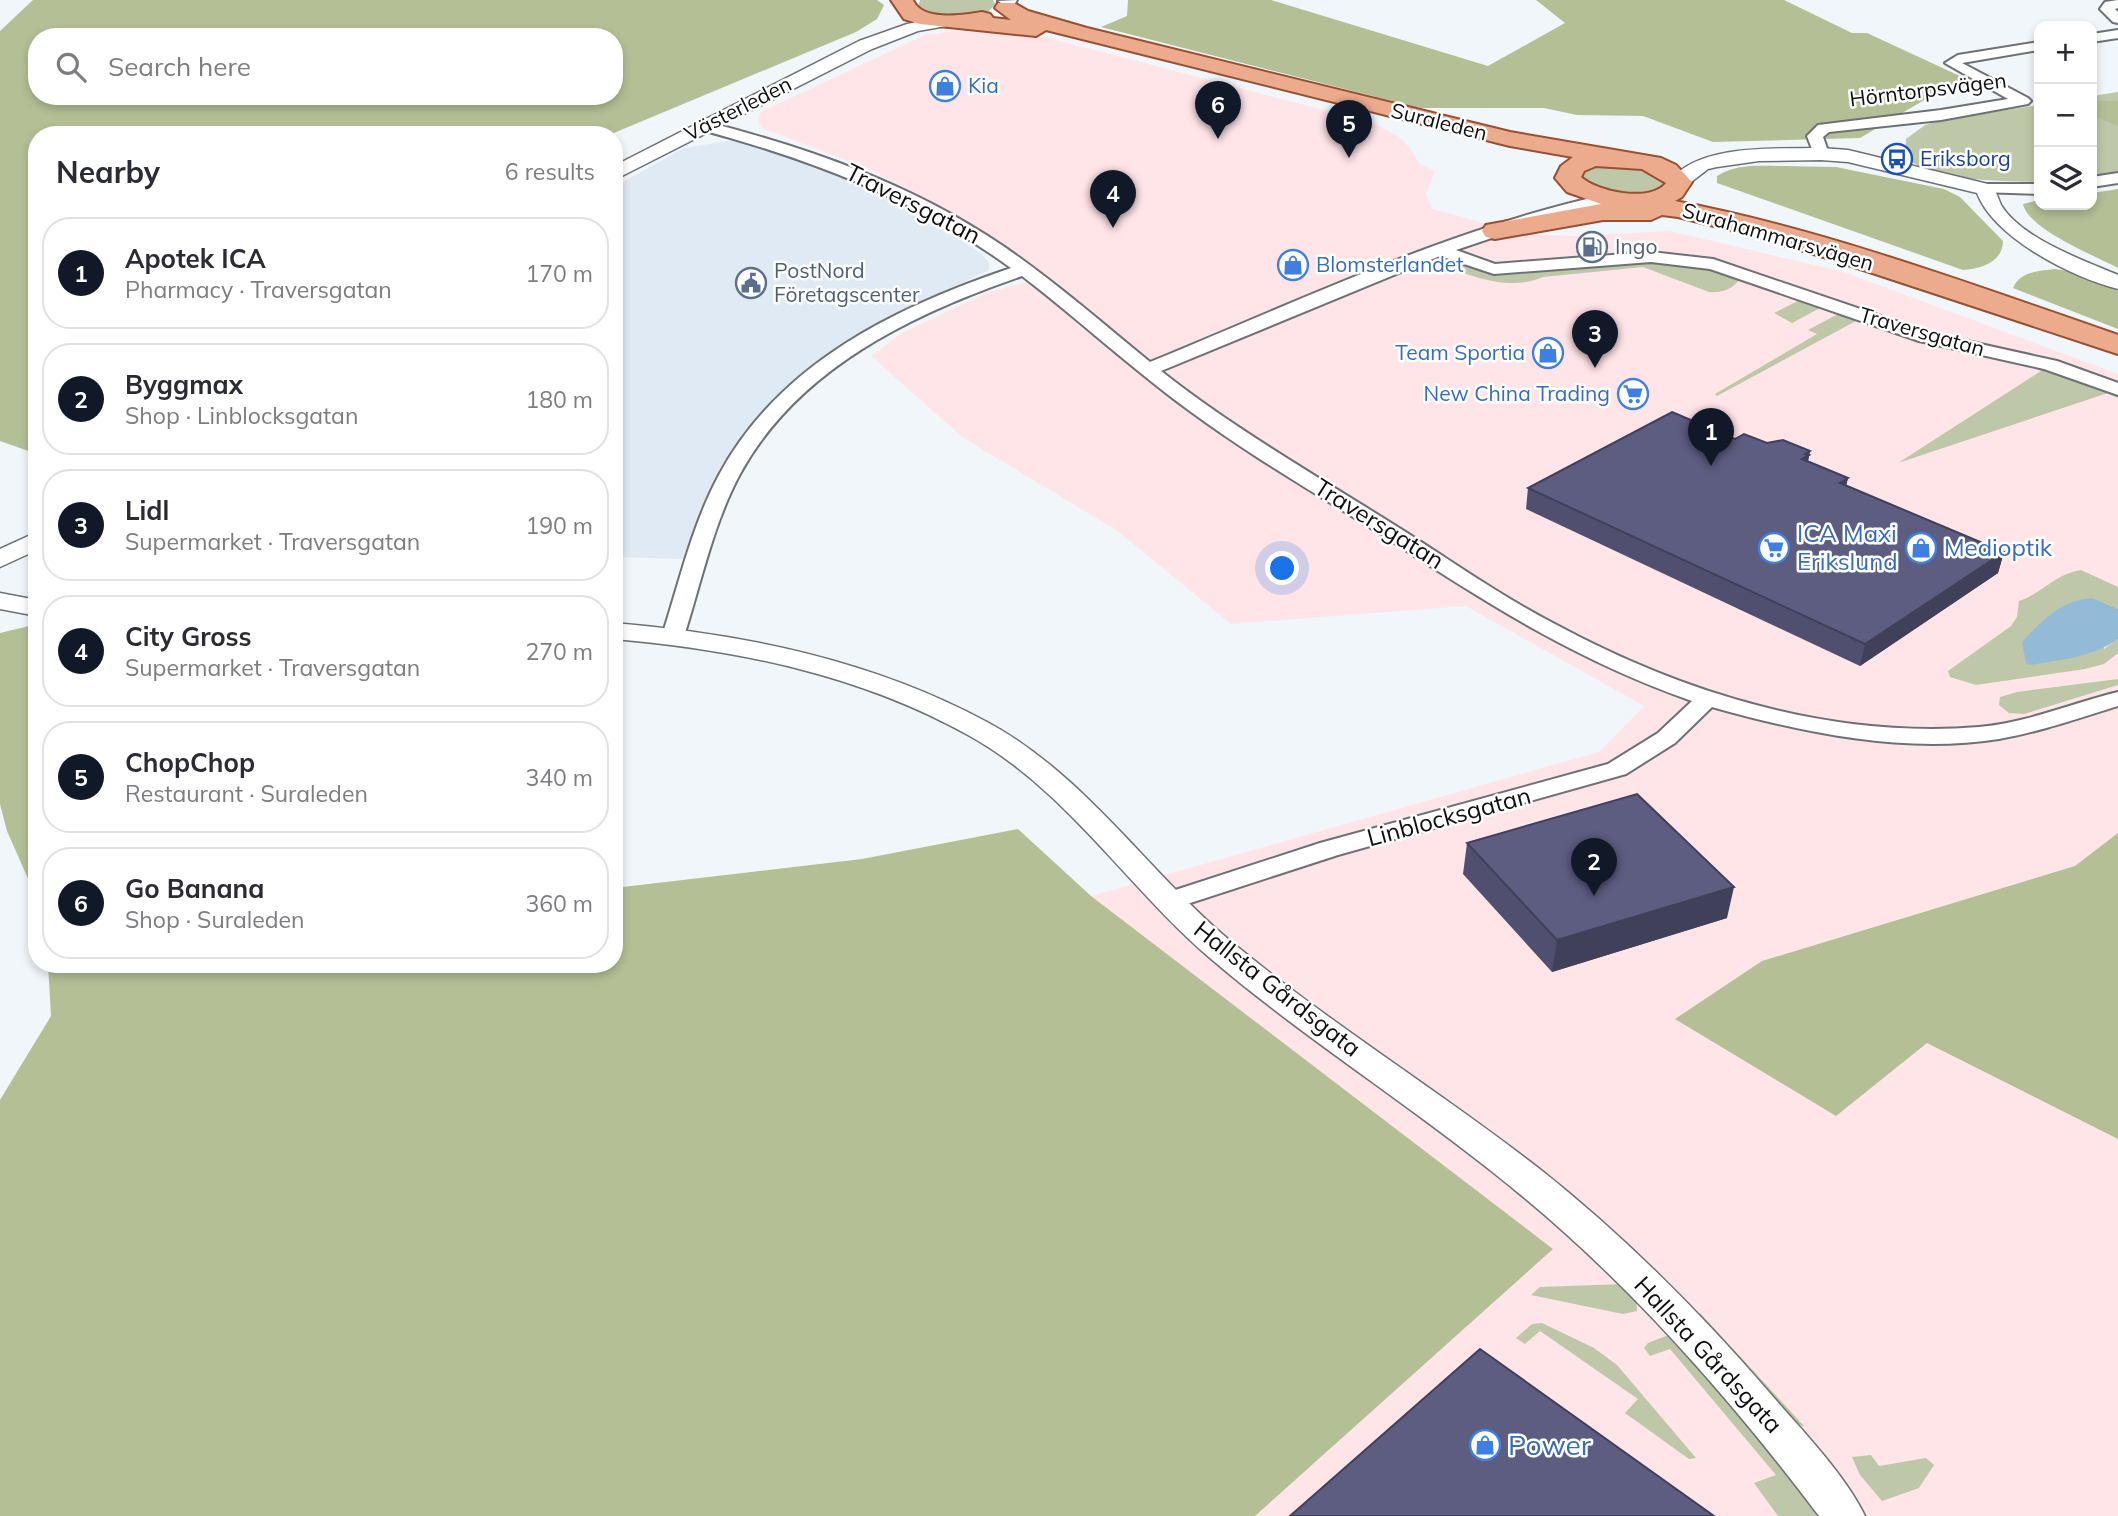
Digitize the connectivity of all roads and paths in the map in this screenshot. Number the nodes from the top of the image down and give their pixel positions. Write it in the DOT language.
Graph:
graph roads {
  1 [pos="905,2"];
  2 [pos="1006,2"];
  3 [pos="2118,4"];
  4 [pos="2118,19"];
  5 [pos="952,22"];
  6 [pos="2118,34"];
  7 [pos="2097,37"];
  8 [pos="863,46"];
  9 [pos="2034,47"];
  10 [pos="703,126"];
  11 [pos="1821,154"];
  12 [pos="1737,157"];
  13 [pos="1638,161"];
  14 [pos="623,169"];
  15 [pos="1569,174"];
  16 [pos="2118,178"];
  17 [pos="2097,181"];
  18 [pos="1679,184"];
  19 [pos="2034,188"];
  20 [pos="1985,189"];
  21 [pos="1616,200"];
  22 [pos="1495,231"];
  23 [pos="1439,250"];
  24 [pos="1024,269"];
  25 [pos="1931,281"];
  26 [pos="2118,283"];
  27 [pos="2118,345"];
  28 [pos="1148,369"];
  29 [pos="2118,389"];
  30 [pos="19,549"];
  31 [pos="0,572"];
  32 [pos="0,601"];
  33 [pos="28,607"];
  34 [pos="28,611"];
  35 [pos="0,617"];
  36 [pos="623,632"];
  37 [pos="673,636"];
  38 [pos="1708,698"];
  39 [pos="2118,699"];
  40 [pos="1169,901"];
  41 [pos="1844,1516"];
  1 -- 5 [label="main road"];
  1 -- 8 [label="street, Västerleden"];
  2 -- 5 [label="main road"];
  2 -- 13 [label="main road, Suraleden"];
  3 -- 4 [label="street"];
  5 -- 8 [label="street, Västerleden"];
  5 -- 15 [label="main road, Suraleden"];
  6 -- 7 [label="street"];
  8 -- 10 [label="street, Västerleden"];
  9 -- 11 [label="street, Hörntorpsvägen"];
  10 -- 14 [label="street, Västerleden"];
  10 -- 24 [label="street, Traversgatan"];
  11 -- 12 [label="street"];
  11 -- 20 [label="street"];
  12 -- 13 [label="street"];
  12 -- 18 [label="street"];
  13 -- 15 [label="main road"];
  13 -- 18 [label="main road, Surahammarsvägen"];
  15 -- 21 [label="main road, Suraleden"];
  15 -- 22 [label="street"];
  16 -- 17 [label="street"];
  18 -- 21 [label="main road"];
  18 -- 25 [label="main road, Surahammarsvägen"];
  19 -- 20 [label="street"];
  20 -- 26 [label="street"];
  21 -- 22 [label="street"];
  21 -- 25 [label="main road, Surahammarsvägen"];
  22 -- 23 [label="street"];
  22 -- 25 [label="main road"];
  23 -- 28 [label="street"];
  23 -- 29 [label="street, Traversgatan"];
  24 -- 28 [label="street, Traversgatan"];
  24 -- 37 [label="street"];
  25 -- 27 [label="main road, Surahammarsvägen"];
  28 -- 38 [label="street, Traversgatan"];
  30 -- 31 [label="street"];
  32 -- 33 [label="street"];
  34 -- 35 [label="street"];
  36 -- 37 [label="street, Hallsta Gårdsgata"];
  37 -- 40 [label="street, Hallsta Gårdsgata"];
  38 -- 39 [label="street, Traversgatan"];
  38 -- 40 [label="street, Linblocksgatan"];
  40 -- 41 [label="street, Hallsta Gårdsgata"];
}
